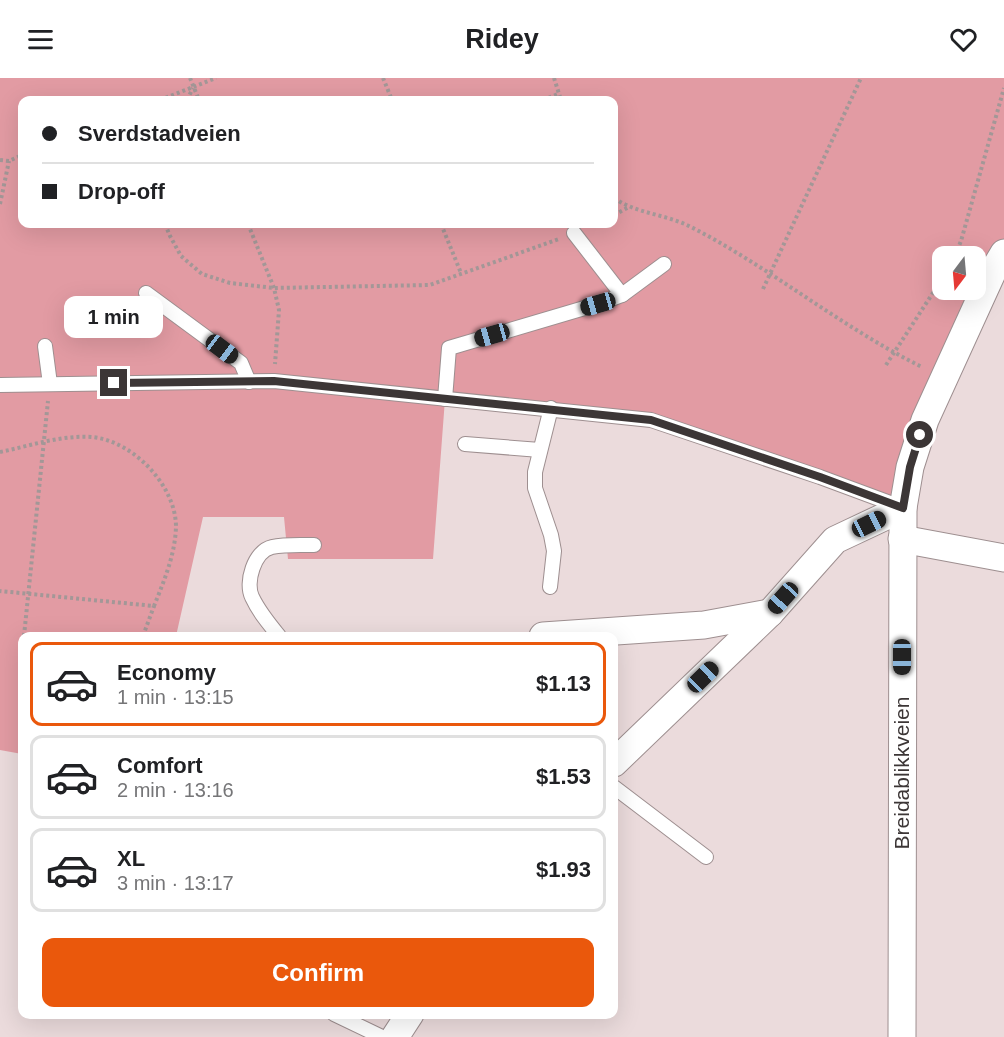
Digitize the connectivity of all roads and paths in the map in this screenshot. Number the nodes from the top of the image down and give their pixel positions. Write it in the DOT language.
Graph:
graph roads {
  1 [pos="190,78"];
  2 [pos="216,78"];
  3 [pos="383,78"];
  4 [pos="554,78"];
  5 [pos="861,78"];
  6 [pos="194,87"];
  7 [pos="1004,88"];
  8 [pos="558,94"];
  9 [pos="170,96"];
  10 [pos="189,96"];
  11 [pos="197,96"];
  12 [pos="390,96"];
  13 [pos="553,96"];
  14 [pos="18,157"];
  15 [pos="0,160"];
  16 [pos="9,161"];
  17 [pos="618,200"];
  18 [pos="0,204"];
  19 [pos="630,207"];
  20 [pos="618,212"];
  21 [pos="167,228"];
  22 [pos="250,228"];
  23 [pos="443,228"];
  24 [pos="574,234"];
  25 [pos="959,246"];
  26 [pos="664,264"];
  27 [pos="1000,268"];
  28 [pos="461,273"];
  29 [pos="770,273"];
  30 [pos="274,288"];
  31 [pos="763,289"];
  32 [pos="146,293"];
  33 [pos="932,294"];
  34 [pos="622,295"];
  35 [pos="45,346"];
  36 [pos="894,353"];
  37 [pos="886,365"];
  38 [pos="944,378"];
  39 [pos="274,381"];
  40 [pos="249,382"];
  41 [pos="50,384"];
  42 [pos="0,385"];
  43 [pos="445,399"];
  44 [pos="550,408"];
  45 [pos="44,442"];
  46 [pos="465,444"];
  47 [pos="540,450"];
  48 [pos="0,452"];
  49 [pos="903,508"];
  50 [pos="902,539"];
  51 [pos="314,544"];
  52 [pos="1004,558"];
  53 [pos="550,587"];
  54 [pos="0,591"];
  55 [pos="28,594"];
  56 [pos="154,606"];
  57 [pos="770,613"];
  58 [pos="24,632"];
  59 [pos="144,632"];
  60 [pos="276,632"];
  61 [pos="602,632"];
  62 [pos="618,759"];
  63 [pos="618,790"];
  64 [pos="706,857"];
  65 [pos="344,1019"];
  66 [pos="407,1019"];
  67 [pos="382,1037"];
  68 [pos="395,1037"];
  69 [pos="902,1037"];
  1 -- 6 [label="path"];
  2 -- 6 [label="path"];
  3 -- 12 [label="path"];
  4 -- 8 [label="path"];
  5 -- 29 [label="path"];
  6 -- 9 [label="path"];
  6 -- 10 [label="path"];
  6 -- 11 [label="path"];
  7 -- 25 [label="path"];
  8 -- 13 [label="path"];
  14 -- 16 [label="path"];
  15 -- 16 [label="path"];
  16 -- 18 [label="path"];
  17 -- 19 [label="path"];
  19 -- 20 [label="path"];
  19 -- 29 [label="path"];
  21 -- 30 [label="path"];
  22 -- 30 [label="path"];
  23 -- 28 [label="path"];
  24 -- 28 [label="path"];
  24 -- 34 [label="lane"];
  26 -- 34 [label="lane"];
  27 -- 38 [label="street, Breidablikkveien"];
  28 -- 30 [label="path"];
  29 -- 31 [label="path"];
  29 -- 36 [label="path"];
  30 -- 39 [label="path"];
  32 -- 40 [label="lane"];
  33 -- 36 [label="path"];
  34 -- 43 [label="lane"];
  35 -- 41 [label="lane"];
  36 -- 37 [label="path"];
  36 -- 38 [label="path"];
  38 -- 49 [label="street, Breidablikkveien"];
  39 -- 40 [label="lane"];
  39 -- 43 [label="lane"];
  40 -- 41 [label="lane"];
  41 -- 42 [label="lane"];
  41 -- 45 [label="path"];
  43 -- 44 [label="lane"];
  44 -- 47 [label="lane"];
  44 -- 49 [label="lane"];
  45 -- 48 [label="path"];
  45 -- 55 [label="path"];
  45 -- 56 [label="path"];
  46 -- 47 [label="lane"];
  47 -- 53 [label="lane"];
  49 -- 50 [label="street, Breidablikkveien"];
  49 -- 57 [label="street"];
  50 -- 52 [label="street"];
  50 -- 69 [label="street, Breidablikkveien"];
  51 -- 60 [label="lane"];
  54 -- 55 [label="path"];
  55 -- 56 [label="path"];
  55 -- 58 [label="path"];
  56 -- 59 [label="path"];
  57 -- 61 [label="street"];
  57 -- 62 [label="street"];
  63 -- 64 [label="lane"];
  65 -- 67 [label="lane"];
  66 -- 68 [label="street"];
}
